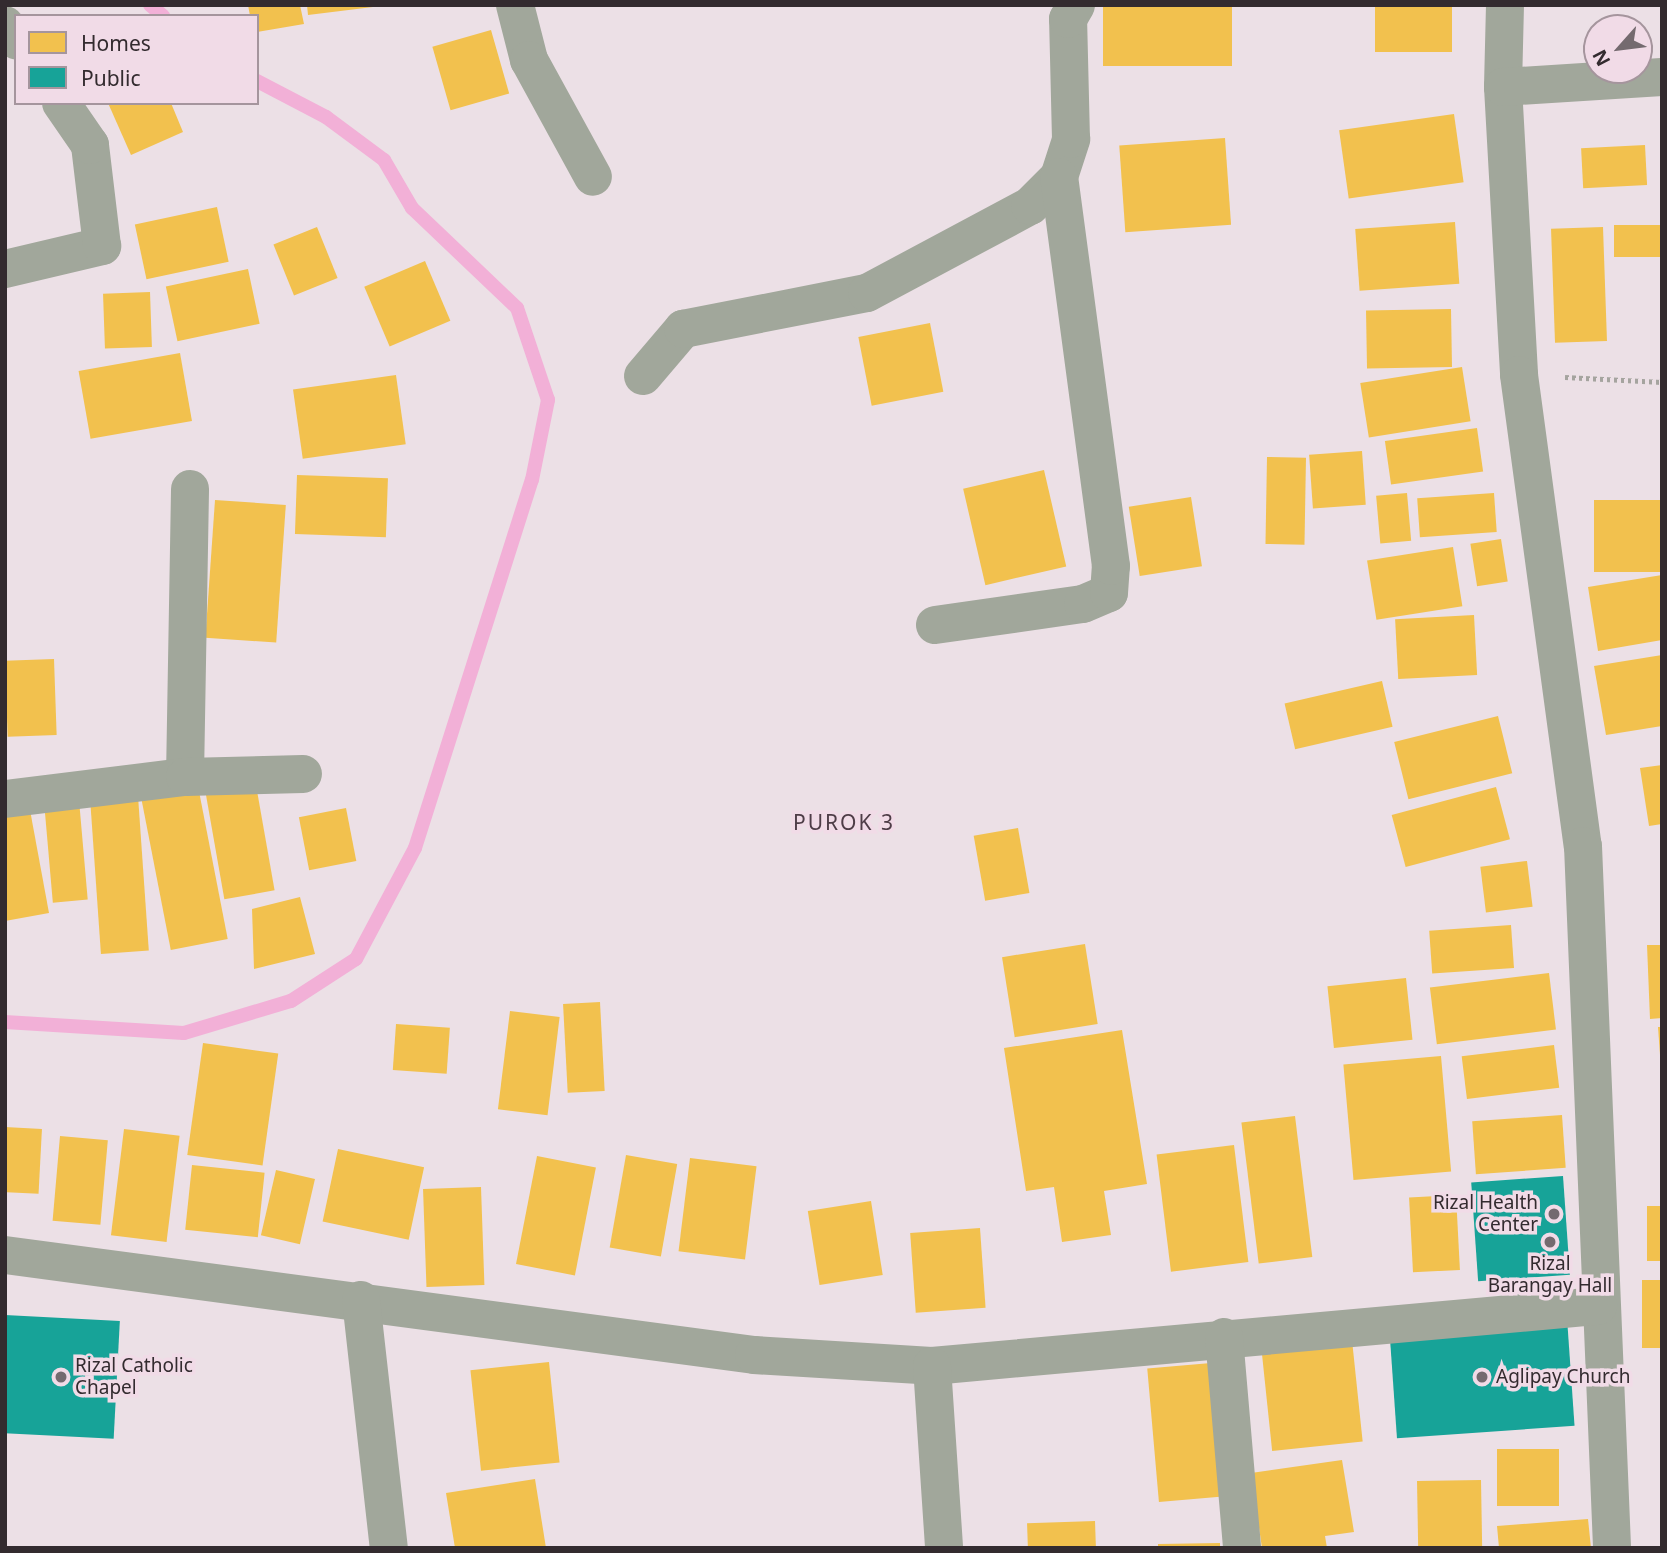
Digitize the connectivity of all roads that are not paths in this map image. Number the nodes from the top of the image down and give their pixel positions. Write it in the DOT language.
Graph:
graph roads {
  1 [pos="515,5"];
  2 [pos="1076,5"];
  3 [pos="1505,5"];
  4 [pos="1662,76"];
  5 [pos="1503,87"];
  6 [pos="62,105"];
  7 [pos="593,177"];
  8 [pos="1059,177"];
  9 [pos="5,269"];
  10 [pos="643,376"];
  11 [pos="190,489"];
  12 [pos="935,625"];
  13 [pos="303,774"];
  14 [pos="185,777"];
  15 [pos="5,799"];
  16 [pos="5,1255"];
  17 [pos="361,1300"];
  18 [pos="1598,1306"];
  19 [pos="1224,1337"];
  20 [pos="932,1366"];
  21 [pos="389,1548"];
  22 [pos="944,1548"];
  23 [pos="1242,1548"];
  24 [pos="1612,1548"];
  1 -- 7 [label="street"];
  2 -- 8 [label="street"];
  3 -- 5 [label="street"];
  4 -- 5 [label="street"];
  5 -- 18 [label="street"];
  6 -- 9 [label="street"];
  8 -- 10 [label="street"];
  8 -- 12 [label="street"];
  11 -- 14 [label="street"];
  13 -- 14 [label="street"];
  14 -- 15 [label="street"];
  16 -- 17 [label="street"];
  17 -- 20 [label="street"];
  17 -- 21 [label="street"];
  18 -- 19 [label="street"];
  18 -- 24 [label="street"];
  19 -- 20 [label="street"];
  19 -- 23 [label="street"];
  20 -- 22 [label="street"];
}
